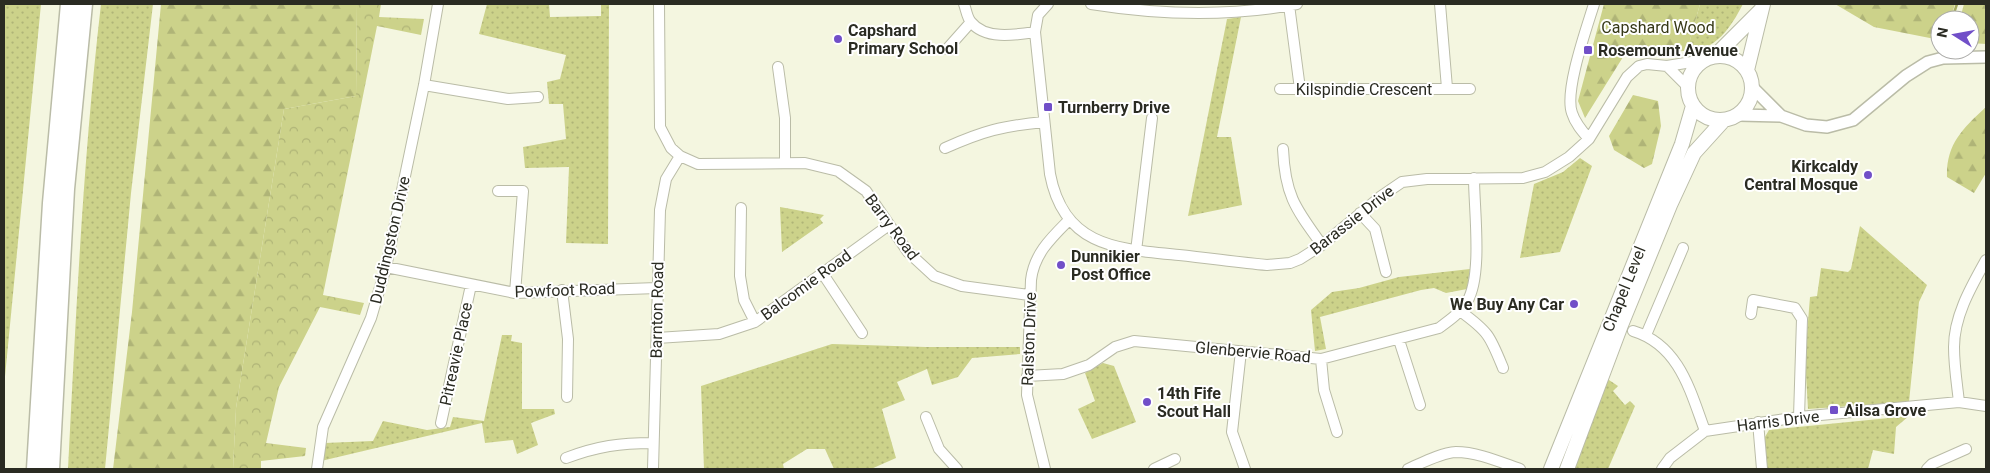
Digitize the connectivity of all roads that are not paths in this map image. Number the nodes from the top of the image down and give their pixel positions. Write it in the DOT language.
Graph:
graph roads {
  1 [pos="69,4"];
  2 [pos="84,4"];
  3 [pos="438,4"];
  4 [pos="659,4"];
  5 [pos="964,4"];
  6 [pos="1048,4"];
  7 [pos="1091,4"];
  8 [pos="1440,4"];
  9 [pos="1594,4"];
  10 [pos="1293,5"];
  11 [pos="1761,8"];
  12 [pos="971,22"];
  13 [pos="1035,32"];
  14 [pos="947,49"];
  15 [pos="1986,57"];
  16 [pos="1710,58"];
  17 [pos="1667,66"];
  18 [pos="778,67"];
  19 [pos="1748,70"];
  20 [pos="424,85"];
  21 [pos="1688,86"];
  22 [pos="1447,88"];
  23 [pos="1753,88"];
  24 [pos="1280,89"];
  25 [pos="1300,89"];
  26 [pos="1470,89"];
  27 [pos="538,97"];
  28 [pos="1693,106"];
  29 [pos="1739,115"];
  30 [pos="1781,116"];
  31 [pos="1152,118"];
  32 [pos="1723,121"];
  33 [pos="1044,122"];
  34 [pos="1589,139"];
  35 [pos="945,148"];
  36 [pos="1283,149"];
  37 [pos="680,156"];
  38 [pos="785,163"];
  39 [pos="1474,178"];
  40 [pos="498,191"];
  41 [pos="741,208"];
  42 [pos="1360,213"];
  43 [pos="1069,220"];
  44 [pos="889,225"];
  45 [pos="1322,245"];
  46 [pos="1683,248"];
  47 [pos="1136,251"];
  48 [pos="1986,260"];
  49 [pos="386,267"];
  50 [pos="1386,272"];
  51 [pos="822,274"];
  52 [pos="471,285"];
  53 [pos="657,288"];
  54 [pos="562,290"];
  55 [pos="515,293"];
  56 [pos="1029,295"];
  57 [pos="1460,311"];
  58 [pos="1751,314"];
  59 [pos="756,322"];
  60 [pos="1633,331"];
  61 [pos="862,333"];
  62 [pos="1646,335"];
  63 [pos="657,338"];
  64 [pos="1399,340"];
  65 [pos="1240,352"];
  66 [pos="1321,359"];
  67 [pos="1503,368"];
  68 [pos="1027,376"];
  69 [pos="567,397"];
  70 [pos="1959,402"];
  71 [pos="1420,405"];
  72 [pos="1986,406"];
  73 [pos="926,417"];
  74 [pos="1799,417"];
  75 [pos="1758,422"];
  76 [pos="441,423"];
  77 [pos="1705,430"];
  78 [pos="1338,432"];
  79 [pos="653,443"];
  80 [pos="1966,449"];
  81 [pos="566,458"];
  82 [pos="1175,459"];
  83 [pos="35,469"];
  84 [pos="51,469"];
  85 [pos="317,469"];
  86 [pos="653,469"];
  87 [pos="957,469"];
  88 [pos="1046,469"];
  89 [pos="1154,469"];
  90 [pos="1245,469"];
  91 [pos="1408,469"];
  92 [pos="1520,469"];
  93 [pos="1552,469"];
  94 [pos="1567,469"];
  95 [pos="1662,469"];
  96 [pos="1762,469"];
  97 [pos="1927,469"];
  1 -- 83 [label="highway"];
  2 -- 84 [label="highway"];
  3 -- 20 [label="street, Duddingston Drive"];
  4 -- 37 [label="street"];
  5 -- 12 [label="street"];
  6 -- 13 [label="street"];
  7 -- 10 [label="street"];
  8 -- 22 [label="street, Kilspindie Crescent"];
  9 -- 34 [label="street"];
  10 -- 25 [label="street"];
  11 -- 16 [label="main road"];
  11 -- 19 [label="main road"];
  12 -- 13 [label="street"];
  12 -- 14 [label="street"];
  13 -- 33 [label="street"];
  15 -- 30 [label="street"];
  16 -- 17 [label="street, Barassie Drive"];
  16 -- 19 [label="main road"];
  16 -- 21 [label="main road"];
  17 -- 21 [label="street"];
  17 -- 34 [label="street, Barassie Drive"];
  18 -- 38 [label="street"];
  19 -- 23 [label="main road"];
  20 -- 27 [label="street"];
  20 -- 49 [label="street, Duddingston Drive"];
  21 -- 28 [label="main road"];
  22 -- 25 [label="street, Kilspindie Crescent"];
  22 -- 26 [label="street, Kilspindie Crescent"];
  23 -- 29 [label="main road"];
  23 -- 30 [label="street"];
  24 -- 25 [label="street, Kilspindie Crescent"];
  28 -- 32 [label="main road"];
  28 -- 93 [label="main road, Chapel Level"];
  29 -- 30 [label="street"];
  29 -- 32 [label="main road"];
  31 -- 47 [label="street"];
  32 -- 94 [label="main road, Chapel Level"];
  33 -- 35 [label="street"];
  33 -- 43 [label="street, Barassie Drive"];
  34 -- 39 [label="street, Barassie Drive"];
  36 -- 45 [label="street"];
  37 -- 38 [label="street, Barry Road"];
  37 -- 53 [label="street, Barnton Road"];
  38 -- 44 [label="street, Barry Road"];
  39 -- 42 [label="street, Barassie Drive"];
  39 -- 57 [label="street, Glenbervie Road"];
  40 -- 55 [label="street"];
  41 -- 59 [label="street"];
  42 -- 45 [label="street, Barassie Drive"];
  42 -- 50 [label="street"];
  43 -- 47 [label="street, Barassie Drive"];
  43 -- 56 [label="street, Ralston Drive"];
  44 -- 51 [label="street, Balcomie Road"];
  44 -- 56 [label="street, Barry Road"];
  45 -- 47 [label="street, Barassie Drive"];
  46 -- 62 [label="street"];
  48 -- 70 [label="street"];
  49 -- 52 [label="street, Powfoot Road"];
  49 -- 85 [label="street, Duddingston Drive"];
  51 -- 59 [label="street, Balcomie Road"];
  51 -- 61 [label="street"];
  52 -- 55 [label="street, Powfoot Road"];
  52 -- 76 [label="street, Pitreavie Place"];
  53 -- 54 [label="street, Powfoot Road"];
  53 -- 63 [label="street, Barnton Road"];
  54 -- 55 [label="street, Powfoot Road"];
  54 -- 69 [label="street"];
  56 -- 68 [label="street, Ralston Drive"];
  57 -- 64 [label="street, Glenbervie Road"];
  57 -- 67 [label="street"];
  58 -- 74 [label="street"];
  59 -- 63 [label="street, Balcomie Road"];
  60 -- 62 [label="street"];
  62 -- 77 [label="street"];
  63 -- 79 [label="street, Barnton Road"];
  64 -- 66 [label="street, Glenbervie Road"];
  64 -- 71 [label="street"];
  65 -- 66 [label="street, Glenbervie Road"];
  65 -- 68 [label="street, Glenbervie Road"];
  65 -- 90 [label="street"];
  66 -- 78 [label="street"];
  68 -- 88 [label="street, Ralston Drive"];
  70 -- 72 [label="street, Harris Drive"];
  70 -- 74 [label="street, Harris Drive"];
  73 -- 87 [label="street"];
  74 -- 75 [label="street, Harris Drive"];
  75 -- 77 [label="street, Harris Drive"];
  75 -- 96 [label="street"];
  77 -- 95 [label="street"];
  79 -- 81 [label="street"];
  79 -- 86 [label="street, Barnton Road"];
  80 -- 97 [label="street"];
  82 -- 89 [label="street"];
  91 -- 92 [label="street"];
}
